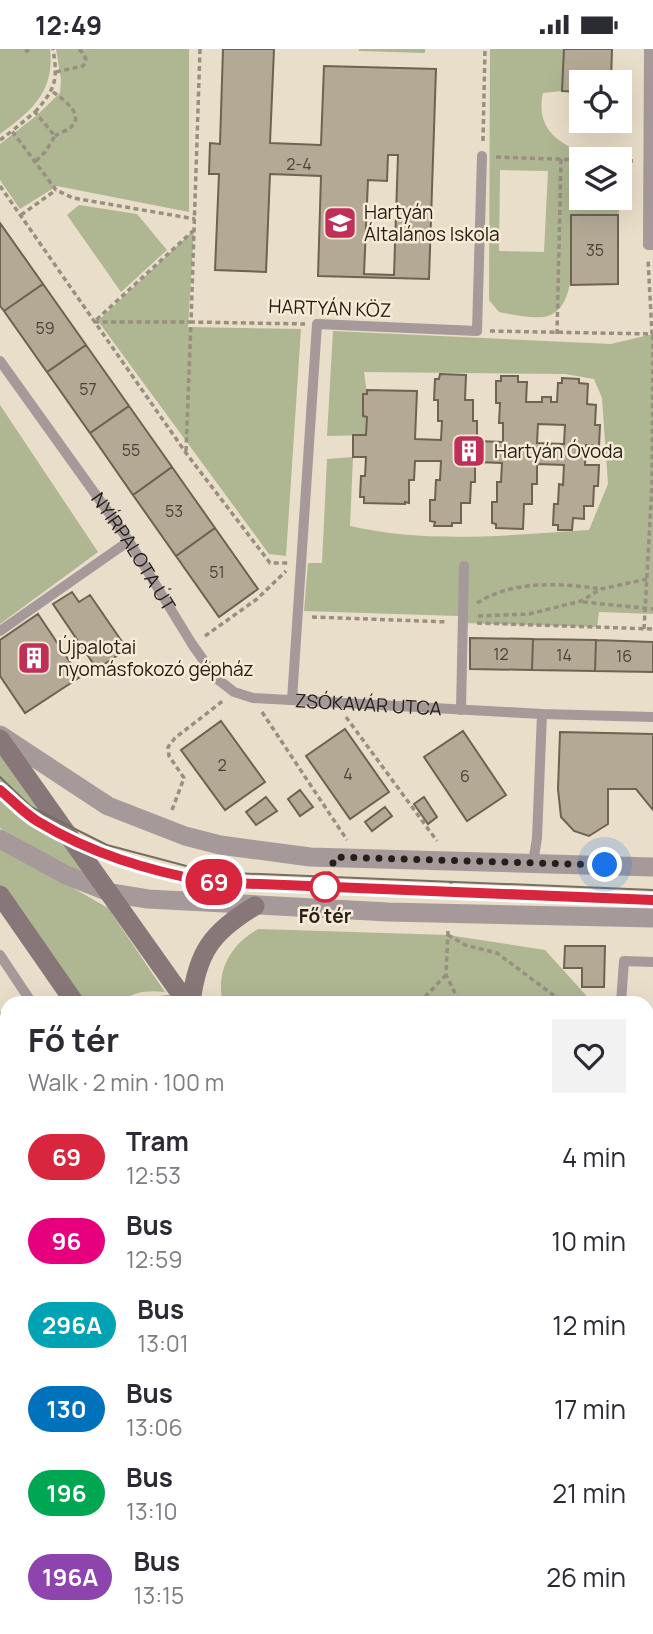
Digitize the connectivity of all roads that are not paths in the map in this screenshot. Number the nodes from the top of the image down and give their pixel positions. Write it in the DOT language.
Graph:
graph roads {
  1 [pos="649,49"];
  2 [pos="482,156"];
  3 [pos="651,202"];
  4 [pos="650,245"];
  5 [pos="317,324"];
  6 [pos="0,361"];
  7 [pos="129,541"];
  8 [pos="464,566"];
  9 [pos="0,631"];
  10 [pos="292,700"];
  11 [pos="461,710"];
  12 [pos="542,714"];
  13 [pos="653,717"];
  14 [pos="0,737"];
  15 [pos="0,839"];
  16 [pos="533,863"];
  17 [pos="653,867"];
  18 [pos="111,893"];
  19 [pos="0,895"];
  20 [pos="255,906"];
  21 [pos="653,918"];
  22 [pos="0,955"];
  23 [pos="653,962"];
  24 [pos="27,996"];
  25 [pos="70,996"];
  26 [pos="184,996"];
  27 [pos="190,996"];
  28 [pos="622,996"];
  1 -- 3 [label="lane"];
  2 -- 5 [label="lane, HARTYÁN KÖZ"];
  3 -- 4 [label="lane"];
  5 -- 10 [label="lane, ZSÓKAVÁR UTCA"];
  6 -- 7 [label="lane, NYÍRPALOTA ÚT"];
  7 -- 9 [label="lane"];
  7 -- 10 [label="lane, NYÍRPALOTA ÚT"];
  8 -- 11 [label="lane"];
  10 -- 11 [label="lane, ZSÓKAVÁR UTCA"];
  11 -- 12 [label="lane, ZSÓKAVÁR UTCA"];
  12 -- 13 [label="lane, ZSÓKAVÁR UTCA"];
  12 -- 16 [label="lane"];
  14 -- 16 [label="street"];
  14 -- 18 [label="main road"];
  15 -- 18 [label="street"];
  16 -- 17 [label="street"];
  18 -- 20 [label="street"];
  18 -- 26 [label="main road"];
  19 -- 25 [label="main road"];
  20 -- 21 [label="street"];
  20 -- 27 [label="main road"];
  22 -- 24 [label="lane"];
  23 -- 28 [label="lane"];
}
